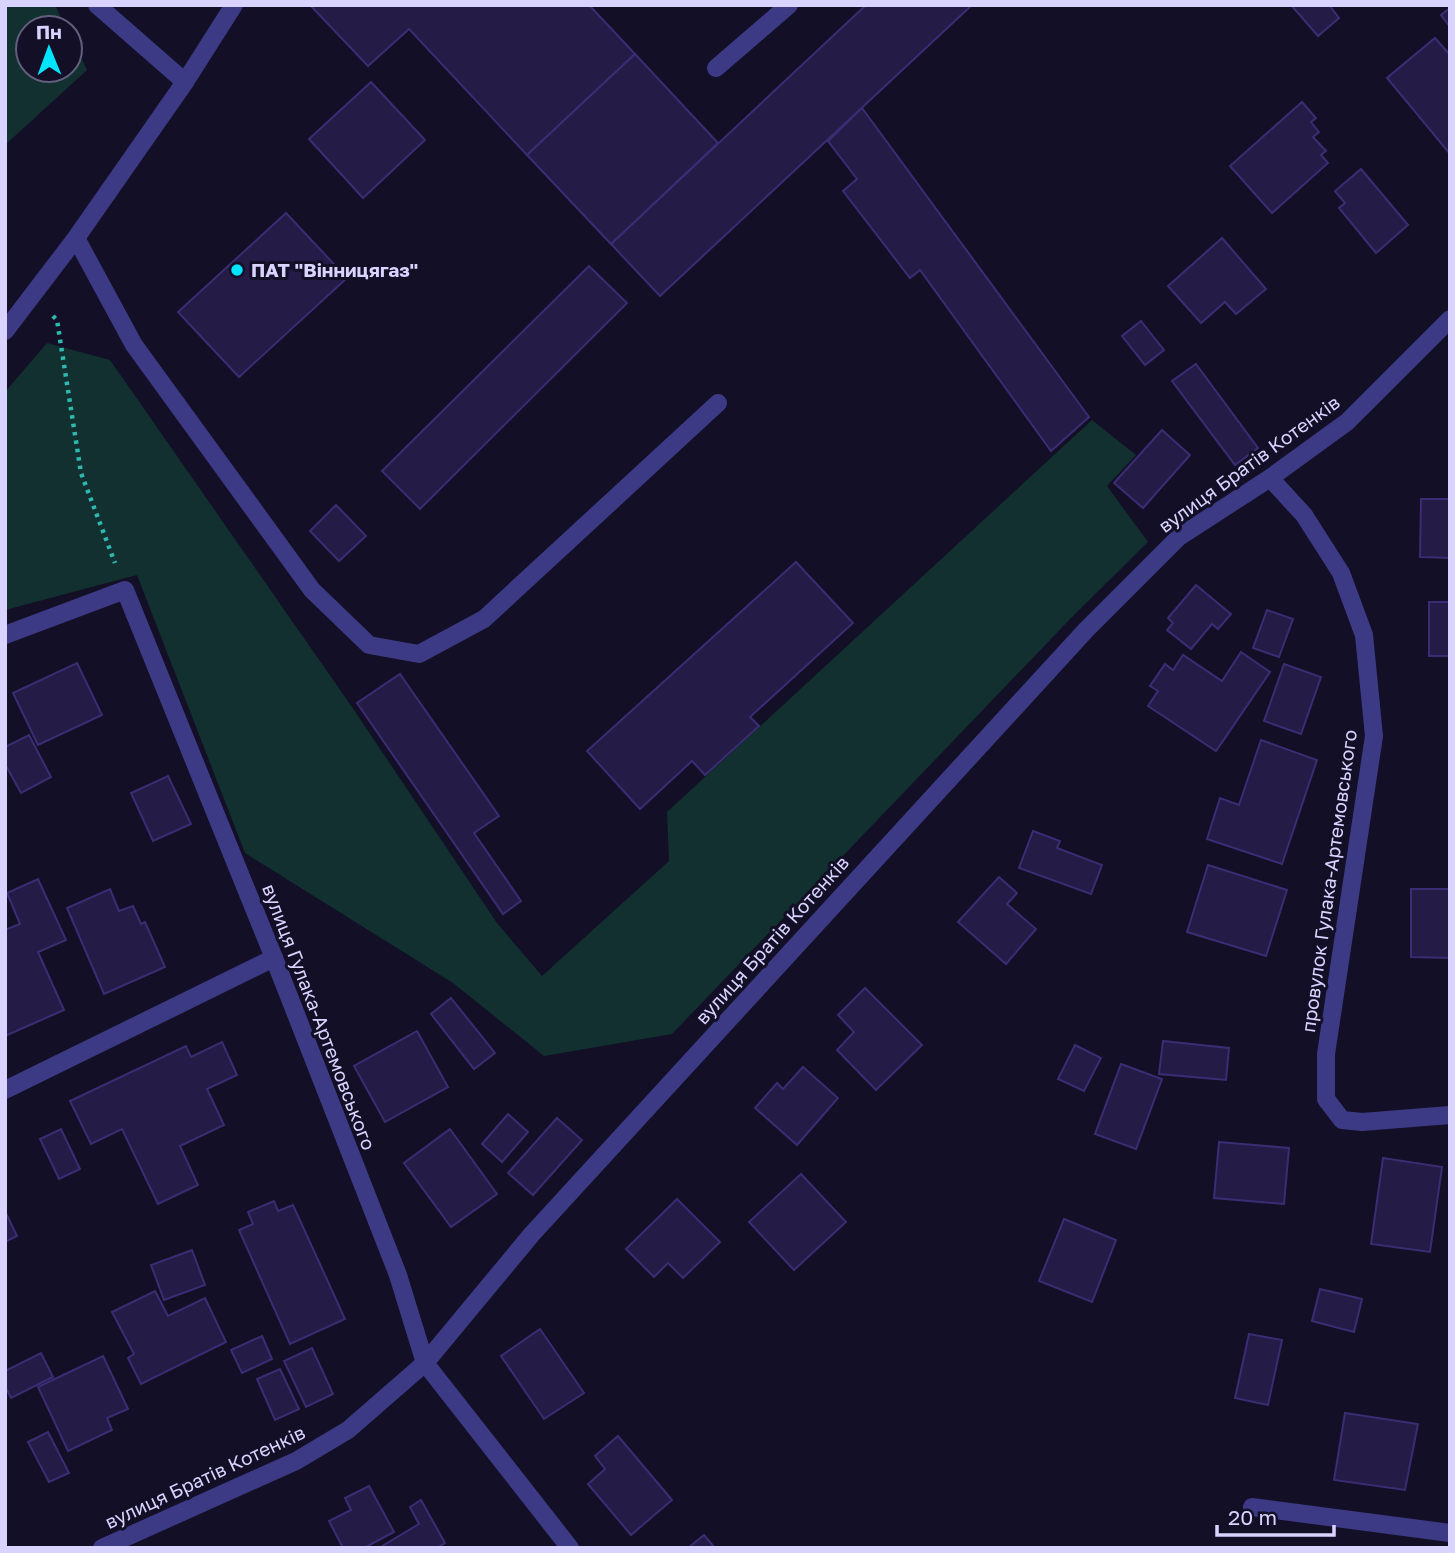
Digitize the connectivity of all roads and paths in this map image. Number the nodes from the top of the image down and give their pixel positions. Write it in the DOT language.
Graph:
graph roads {
  1 [pos="97,5"];
  2 [pos="234,5"];
  3 [pos="789,5"];
  4 [pos="716,68"];
  5 [pos="186,82"];
  6 [pos="76,238"];
  7 [pos="32,296"];
  8 [pos="1450,319"];
  9 [pos="5,331"];
  10 [pos="718,403"];
  11 [pos="1270,478"];
  12 [pos="125,590"];
  13 [pos="5,635"];
  14 [pos="274,958"];
  15 [pos="5,1090"];
  16 [pos="1450,1115"];
  17 [pos="425,1363"];
  18 [pos="1252,1507"];
  19 [pos="1450,1533"];
  20 [pos="102,1548"];
  21 [pos="570,1548"];
  1 -- 5 [label="street"];
  2 -- 5 [label="street"];
  3 -- 4 [label="street"];
  5 -- 6 [label="street"];
  6 -- 7 [label="street"];
  6 -- 10 [label="street"];
  7 -- 9 [label="street"];
  7 -- 12 [label="path"];
  8 -- 11 [label="street, вулиця Братів Котенків"];
  11 -- 16 [label="street, провулок Гулака-Артемовського"];
  11 -- 17 [label="street, вулиця Братів Котенків"];
  12 -- 13 [label="street"];
  12 -- 14 [label="street, вулиця Гулака-Артемовського"];
  14 -- 15 [label="street"];
  14 -- 17 [label="street, вулиця Гулака-Артемовського"];
  17 -- 20 [label="street, вулиця Братів Котенків"];
  17 -- 21 [label="street, вулиця Гулака-Артемовського"];
  18 -- 19 [label="street"];
}
